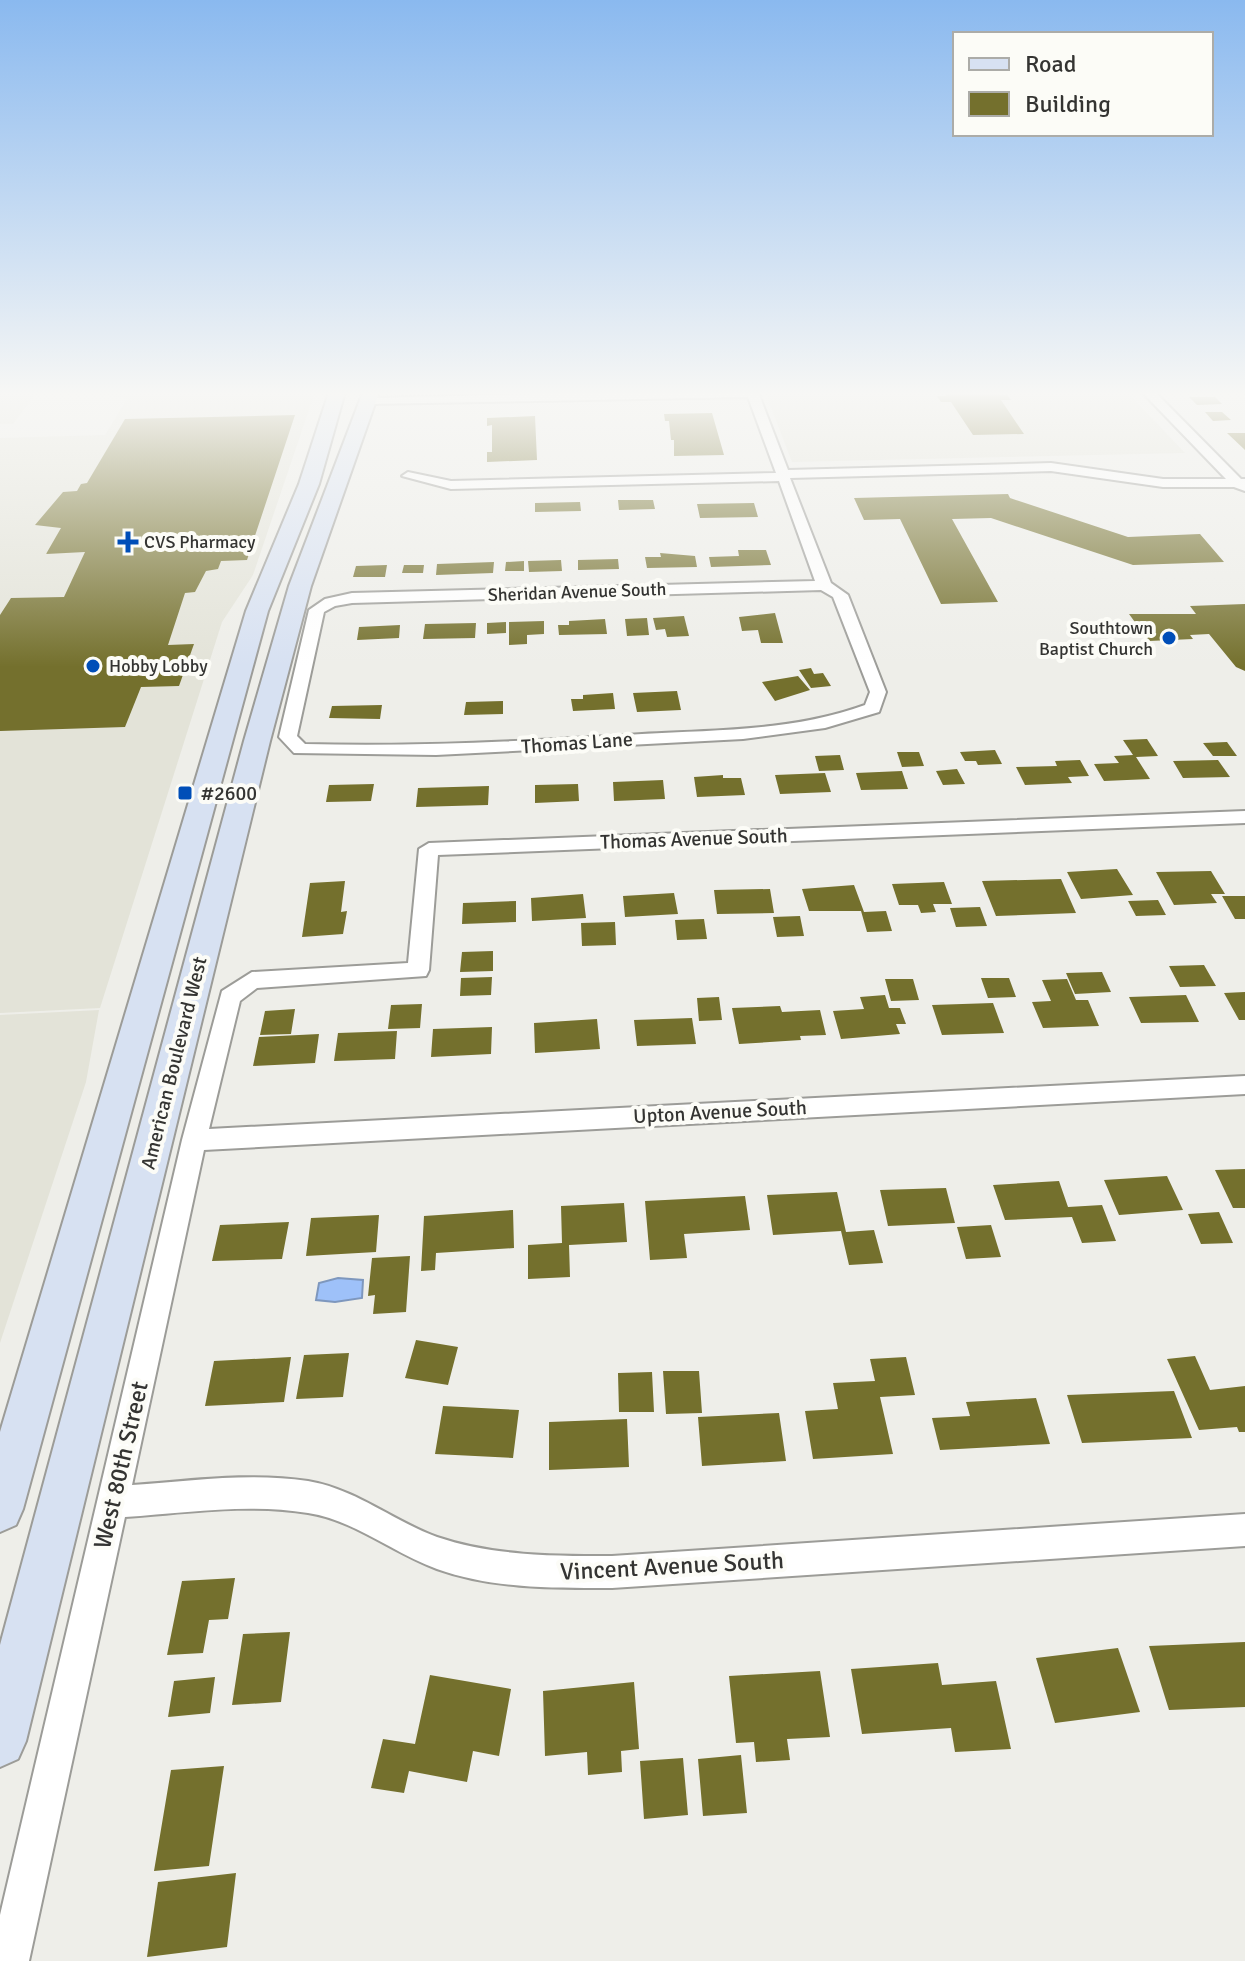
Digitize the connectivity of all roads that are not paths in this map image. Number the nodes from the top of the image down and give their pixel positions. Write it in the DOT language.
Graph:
graph roads {
  1 [pos="309,484"];
  2 [pos="332,484"];
  3 [pos="444,484"];
  4 [pos="506,484"];
  5 [pos="785,484"];
  6 [pos="1177,484"];
  7 [pos="1243,486"];
  8 [pos="824,585"];
  9 [pos="300,749"];
  10 [pos="1245,817"];
  11 [pos="199,968"];
  12 [pos="154,970"];
  13 [pos="252,980"];
  14 [pos="1245,1085"];
  15 [pos="194,1140"];
  16 [pos="112,1502"];
  17 [pos="0,1509"];
  18 [pos="1245,1530"];
  19 [pos="0,1741"];
  20 [pos="9,1961"];
  1 -- 12 [label="main road, American Boulevard West"];
  2 -- 11 [label="main road, American Boulevard West"];
  3 -- 4 [label="street"];
  5 -- 8 [label="street"];
  6 -- 7 [label="street"];
  8 -- 9 [label="street, Sheridan Avenue South"];
  8 -- 9 [label="street, Thomas Lane"];
  10 -- 13 [label="street, Thomas Avenue South"];
  11 -- 12 [label="main road"];
  11 -- 19 [label="main road, American Boulevard West"];
  12 -- 17 [label="main road, American Boulevard West"];
  13 -- 15 [label="street, West 80th Street"];
  14 -- 15 [label="street, Upton Avenue South"];
  15 -- 16 [label="street, West 80th Street"];
  16 -- 18 [label="street, Vincent Avenue South"];
  16 -- 20 [label="street, West 80th Street"];
}
